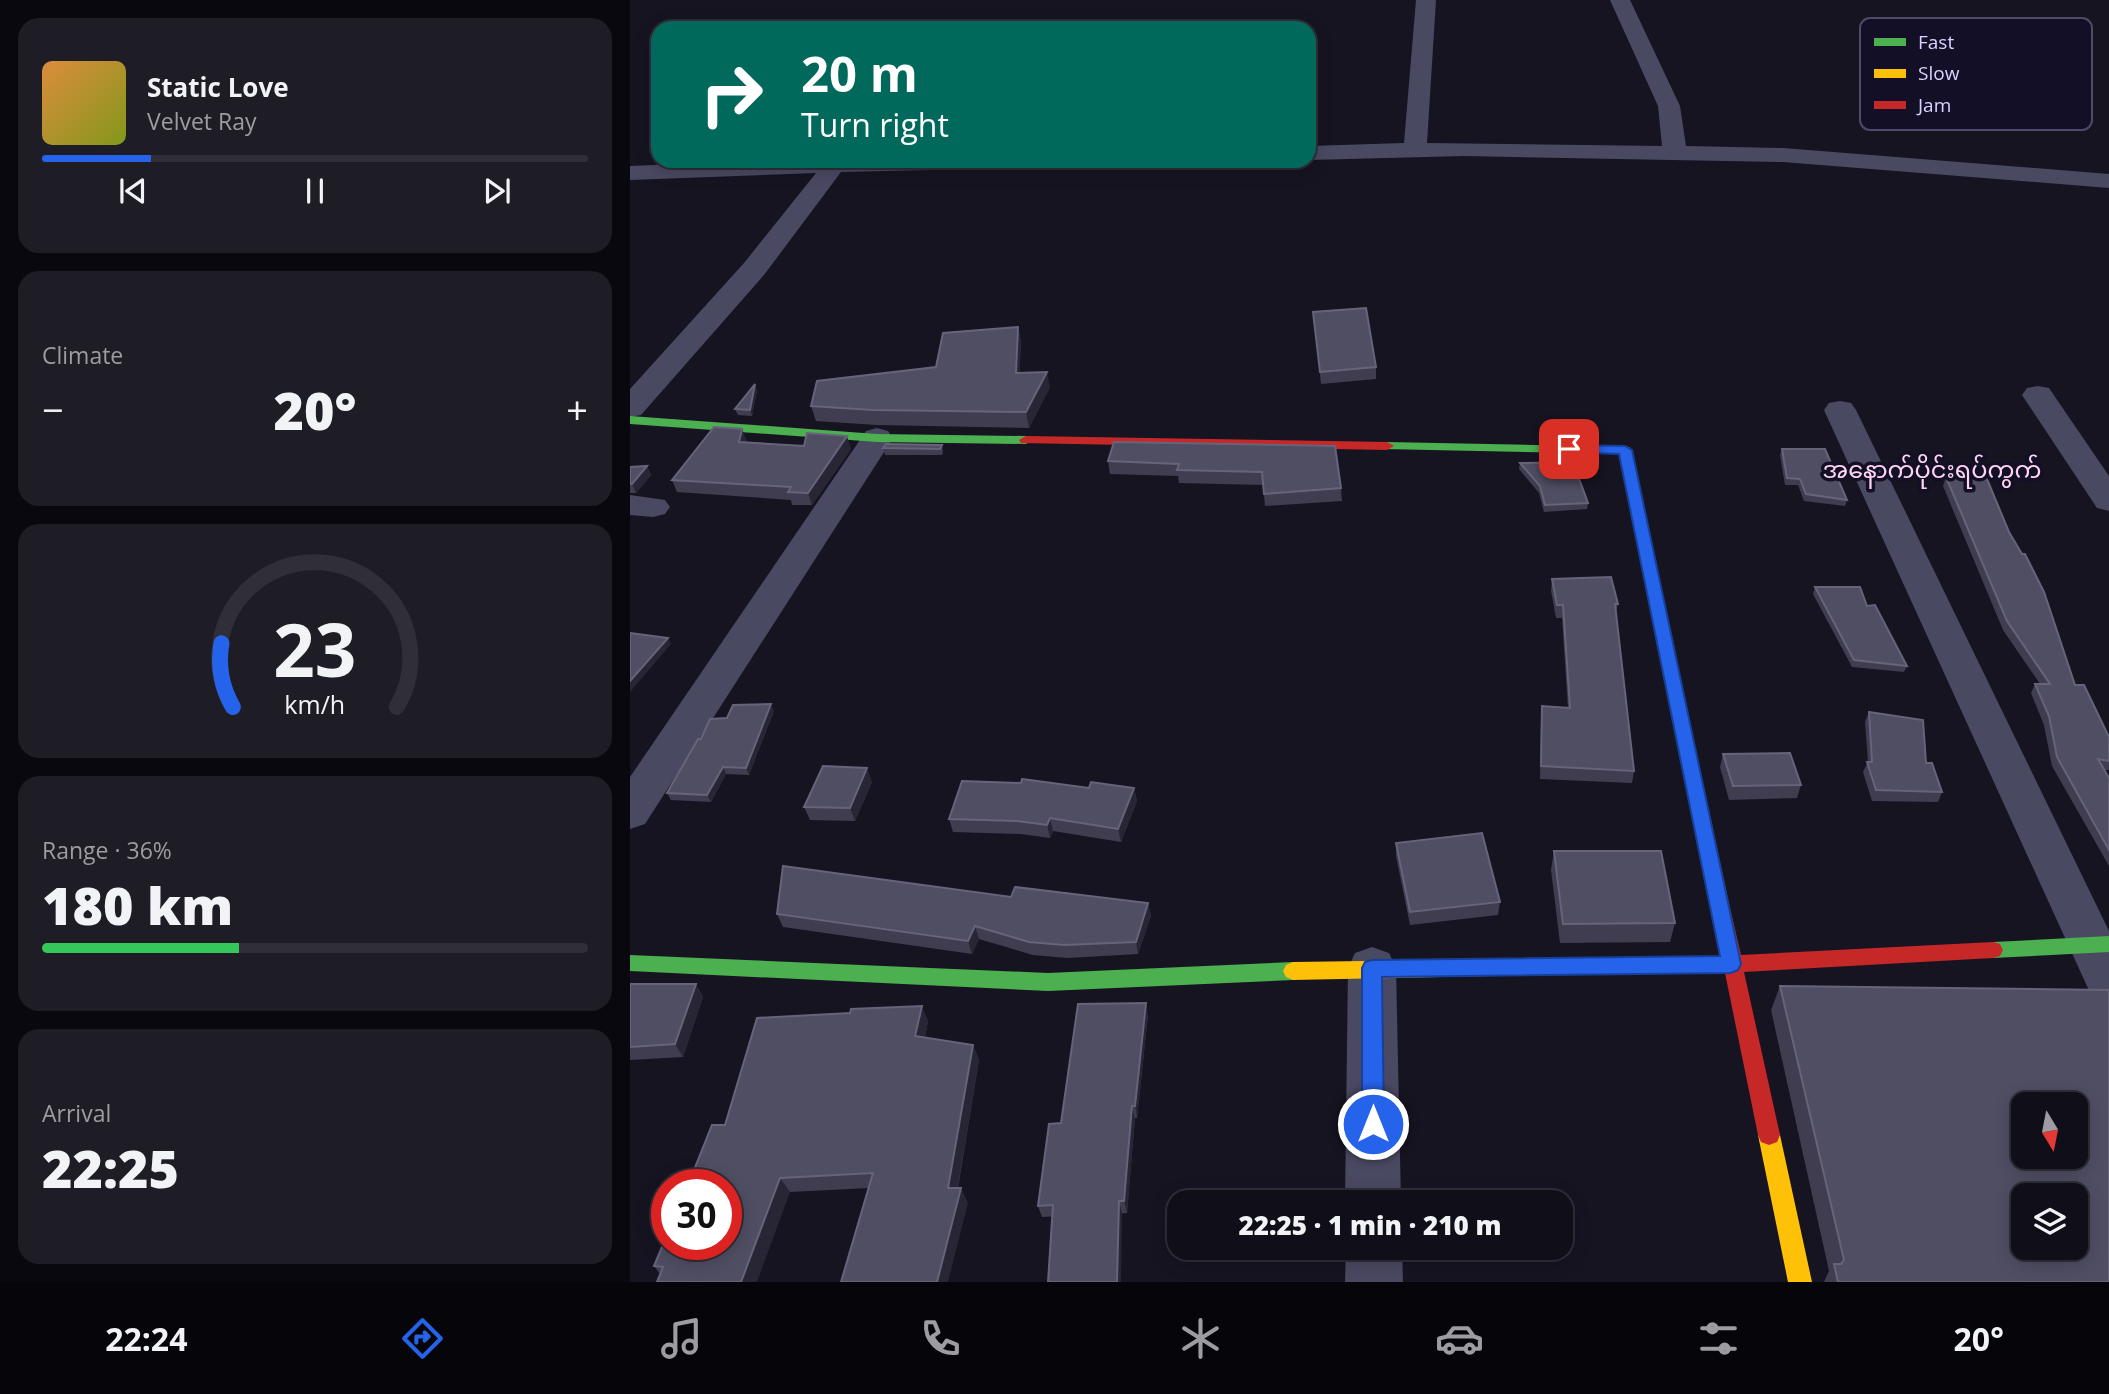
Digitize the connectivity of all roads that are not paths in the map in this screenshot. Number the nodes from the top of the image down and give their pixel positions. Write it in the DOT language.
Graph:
graph roads {
  1 [pos="1426,0"];
  2 [pos="1620,0"];
  3 [pos="1415,150"];
  4 [pos="1316,153"];
  5 [pos="1675,153"];
  6 [pos="799,168"];
  7 [pos="832,168"];
  8 [pos="630,173"];
  9 [pos="2109,181"];
  10 [pos="2038,395"];
  11 [pos="630,408"];
  12 [pos="1840,410"];
  13 [pos="630,420"];
  14 [pos="877,438"];
  15 [pos="2109,501"];
  16 [pos="630,812"];
  17 [pos="2103,956"];
  18 [pos="630,963"];
  19 [pos="1731,964"];
  20 [pos="1372,968"];
  21 [pos="1373,1190"];
  22 [pos="1374,1260"];
  23 [pos="1374,1282"];
  24 [pos="1800,1282"];
  1 -- 3 [label="street"];
  2 -- 5 [label="street"];
  3 -- 4 [label="street"];
  3 -- 5 [label="street"];
  5 -- 9 [label="street"];
  6 -- 8 [label="street"];
  7 -- 11 [label="street"];
  10 -- 15 [label="street"];
  12 -- 17 [label="street"];
  13 -- 14 [label="street"];
  14 -- 16 [label="street"];
  14 -- 19 [label="street"];
  17 -- 19 [label="street"];
  18 -- 20 [label="street"];
  19 -- 20 [label="street"];
  19 -- 24 [label="street"];
  20 -- 21 [label="street"];
  22 -- 23 [label="street"];
}
